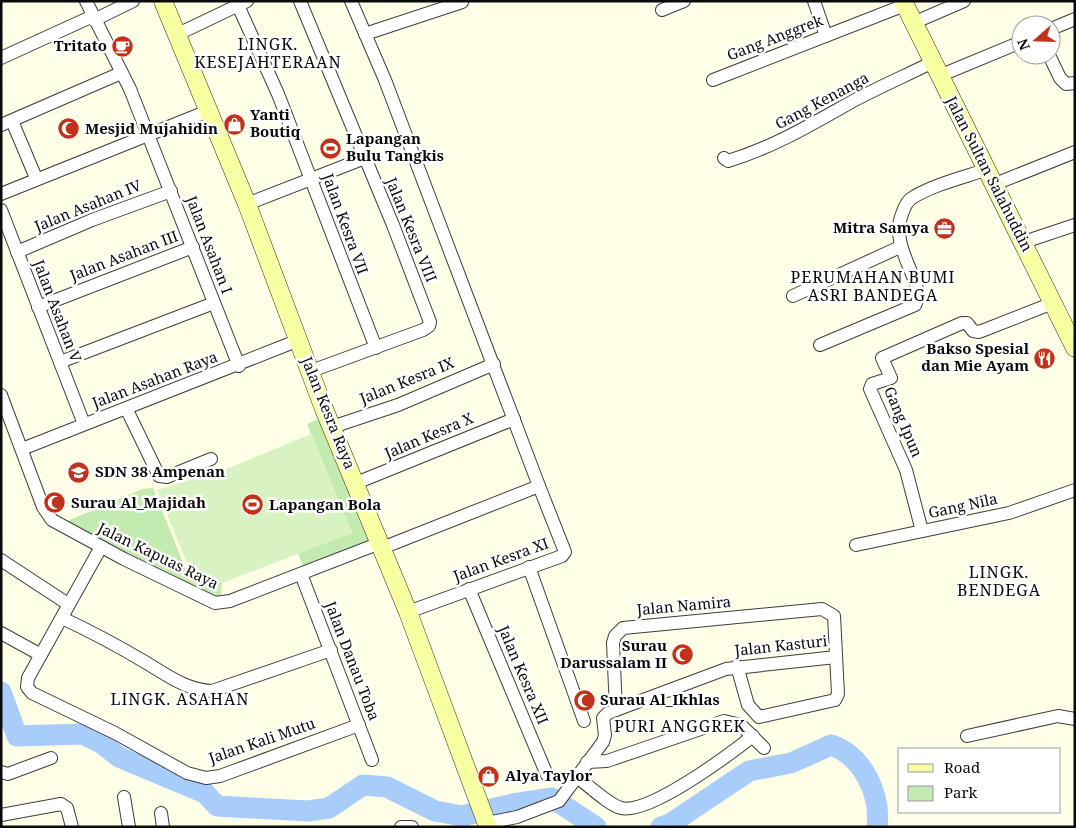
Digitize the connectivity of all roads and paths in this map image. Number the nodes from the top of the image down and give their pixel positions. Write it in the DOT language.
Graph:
graph roads {
  1 [pos="86,1"];
  2 [pos="133,1"];
  3 [pos="163,1"];
  4 [pos="300,1"];
  5 [pos="351,1"];
  6 [pos="684,1"];
  7 [pos="814,1"];
  8 [pos="964,1"];
  9 [pos="462,2"];
  10 [pos="240,3"];
  11 [pos="904,3"];
  12 [pos="662,10"];
  13 [pos="94,18"];
  14 [pos="1075,19"];
  15 [pos="913,23"];
  16 [pos="1061,25"];
  17 [pos="178,34"];
  18 [pos="365,34"];
  19 [pos="826,36"];
  20 [pos="1011,45"];
  21 [pos="1,58"];
  22 [pos="1054,65"];
  23 [pos="936,69"];
  24 [pos="121,73"];
  25 [pos="713,80"];
  26 [pos="1075,83"];
  27 [pos="208,111"];
  28 [pos="7,123"];
  29 [pos="149,135"];
  30 [pos="1075,152"];
  31 [pos="365,158"];
  32 [pos="724,158"];
  33 [pos="992,176"];
  34 [pos="36,178"];
  35 [pos="312,179"];
  36 [pos="171,191"];
  37 [pos="1,194"];
  38 [pos="247,204"];
  39 [pos="1,210"];
  40 [pos="1075,225"];
  41 [pos="1024,242"];
  42 [pos="900,246"];
  43 [pos="193,247"];
  44 [pos="16,252"];
  45 [pos="793,296"];
  46 [pos="214,303"];
  47 [pos="1054,303"];
  48 [pos="38,307"];
  49 [pos="299,340"];
  50 [pos="820,344"];
  51 [pos="376,348"];
  52 [pos="1075,348"];
  53 [pos="60,362"];
  54 [pos="494,364"];
  55 [pos="239,366"];
  56 [pos="311,371"];
  57 [pos="1,395"];
  58 [pos="127,410"];
  59 [pos="514,419"];
  60 [pos="7,424"];
  61 [pos="84,424"];
  62 [pos="332,427"];
  63 [pos="22,450"];
  64 [pos="211,459"];
  65 [pos="356,483"];
  66 [pos="533,488"];
  67 [pos="1075,490"];
  68 [pos="922,531"];
  69 [pos="856,545"];
  70 [pos="381,546"];
  71 [pos="101,547"];
  72 [pos="1,560"];
  73 [pos="529,567"];
  74 [pos="301,574"];
  75 [pos="469,588"];
  76 [pos="68,604"];
  77 [pos="408,612"];
  78 [pos="62,618"];
  79 [pos="1,633"];
  80 [pos="331,650"];
  81 [pos="41,655"];
  82 [pos="836,657"];
  83 [pos="737,666"];
  84 [pos="616,710"];
  85 [pos="1075,719"];
  86 [pos="584,721"];
  87 [pos="359,724"];
  88 [pos="753,736"];
  89 [pos="967,736"];
  90 [pos="764,748"];
  91 [pos="51,758"];
  92 [pos="372,760"];
  93 [pos="587,762"];
  94 [pos="1,772"];
  95 [pos="547,775"];
  96 [pos="577,777"];
  97 [pos="124,797"];
  98 [pos="161,813"];
  99 [pos="1,815"];
  100 [pos="486,821"];
  101 [pos="72,827"];
  102 [pos="129,827"];
  103 [pos="163,827"];
  104 [pos="401,827"];
  105 [pos="412,827"];
  1 -- 13 [label="street, Jalan Asahan I"];
  2 -- 13 [label="street"];
  3 -- 17 [label="street, Jalan Kesra Raya"];
  4 -- 31 [label="street, Jalan Kesra VIII"];
  5 -- 18 [label="street"];
  6 -- 12 [label="street"];
  7 -- 19 [label="street"];
  8 -- 15 [label="street"];
  9 -- 18 [label="street"];
  10 -- 17 [label="street"];
  10 -- 35 [label="street, Jalan Kesra VII"];
  11 -- 15 [label="street, Jalan Sultan Salahuddin"];
  11 -- 19 [label="street, Gang Anggrek"];
  13 -- 21 [label="street"];
  13 -- 24 [label="street, Jalan Asahan I"];
  14 -- 16 [label="street"];
  15 -- 23 [label="street, Jalan Sultan Salahuddin"];
  17 -- 27 [label="street, Jalan Kesra Raya"];
  18 -- 54 [label="street"];
  19 -- 25 [label="street, Gang Anggrek"];
  20 -- 23 [label="street, Gang Kenanga"];
  22 -- 26 [label="street"];
  23 -- 32 [label="street, Gang Kenanga"];
  23 -- 33 [label="street, Jalan Sultan Salahuddin"];
  24 -- 28 [label="street"];
  24 -- 29 [label="street, Jalan Asahan I"];
  27 -- 29 [label="street"];
  27 -- 38 [label="street, Jalan Kesra Raya"];
  28 -- 34 [label="street"];
  29 -- 34 [label="street"];
  29 -- 36 [label="street, Jalan Asahan I"];
  30 -- 33 [label="street"];
  31 -- 35 [label="street"];
  31 -- 51 [label="street, Jalan Kesra VIII"];
  33 -- 41 [label="street, Jalan Sultan Salahuddin"];
  33 -- 42 [label="street"];
  34 -- 37 [label="street"];
  35 -- 38 [label="street"];
  35 -- 51 [label="street, Jalan Kesra VII"];
  36 -- 43 [label="street, Jalan Asahan I"];
  36 -- 44 [label="street, Jalan Asahan IV"];
  38 -- 49 [label="street, Jalan Kesra Raya"];
  39 -- 44 [label="street, Jalan Asahan V"];
  40 -- 41 [label="street"];
  41 -- 47 [label="street, Jalan Sultan Salahuddin"];
  42 -- 45 [label="street"];
  42 -- 50 [label="street"];
  43 -- 46 [label="street, Jalan Asahan I"];
  43 -- 48 [label="street, Jalan Asahan III"];
  44 -- 48 [label="street, Jalan Asahan V"];
  46 -- 53 [label="street"];
  46 -- 55 [label="street, Jalan Asahan I"];
  47 -- 52 [label="street, Jalan Sultan Salahuddin"];
  47 -- 68 [label="street, Gang Ipun"];
  48 -- 53 [label="street, Jalan Asahan V"];
  49 -- 55 [label="street, Jalan Asahan Raya"];
  49 -- 56 [label="street, Jalan Kesra Raya"];
  51 -- 56 [label="street"];
  53 -- 61 [label="street, Jalan Asahan V"];
  54 -- 59 [label="street"];
  54 -- 62 [label="street, Jalan Kesra IX"];
  55 -- 58 [label="street, Jalan Asahan Raya"];
  56 -- 62 [label="street, Jalan Kesra Raya"];
  57 -- 60 [label="street, Jalan Kapuas Raya"];
  58 -- 61 [label="street, Jalan Asahan Raya"];
  58 -- 64 [label="street"];
  59 -- 65 [label="street, Jalan Kesra X"];
  59 -- 66 [label="street"];
  60 -- 63 [label="street, Jalan Kapuas Raya"];
  61 -- 63 [label="street, Jalan Asahan Raya"];
  62 -- 65 [label="street, Jalan Kesra Raya"];
  63 -- 71 [label="street, Jalan Kapuas Raya"];
  65 -- 70 [label="street, Jalan Kesra Raya"];
  66 -- 70 [label="street, Jalan Kapuas Raya"];
  66 -- 73 [label="street, Jalan Kesra XI"];
  67 -- 68 [label="street, Gang Nila"];
  68 -- 69 [label="street, Gang Nila"];
  70 -- 74 [label="street, Jalan Kapuas Raya"];
  70 -- 77 [label="street, Jalan Kesra Raya"];
  71 -- 74 [label="street, Jalan Kapuas Raya"];
  71 -- 76 [label="street, Jalan Kali Mutu"];
  72 -- 76 [label="street"];
  73 -- 75 [label="street, Jalan Kesra XI"];
  73 -- 86 [label="street"];
  74 -- 80 [label="street, Jalan Danau Toba"];
  75 -- 77 [label="street, Jalan Kesra XI"];
  75 -- 95 [label="street, Jalan Kesra XII"];
  76 -- 78 [label="street, Jalan Kali Mutu"];
  77 -- 100 [label="street, Jalan Kesra Raya"];
  78 -- 80 [label="street"];
  78 -- 81 [label="street, Jalan Kali Mutu"];
  79 -- 81 [label="street"];
  80 -- 87 [label="street, Jalan Danau Toba"];
  81 -- 87 [label="street, Jalan Kali Mutu"];
  82 -- 83 [label="street, Jalan Kasturi"];
  82 -- 83 [label="street"];
  82 -- 84 [label="street, Jalan Namira"];
  83 -- 84 [label="street, Jalan Kasturi"];
  84 -- 93 [label="street"];
  85 -- 89 [label="street"];
  87 -- 92 [label="street, Jalan Danau Toba"];
  88 -- 90 [label="street"];
  88 -- 93 [label="street"];
  88 -- 96 [label="street"];
  91 -- 94 [label="street"];
  93 -- 96 [label="street"];
  96 -- 100 [label="street"];
  97 -- 102 [label="street"];
  98 -- 103 [label="street"];
  99 -- 101 [label="street"];
  104 -- 105 [label="street"];
}
